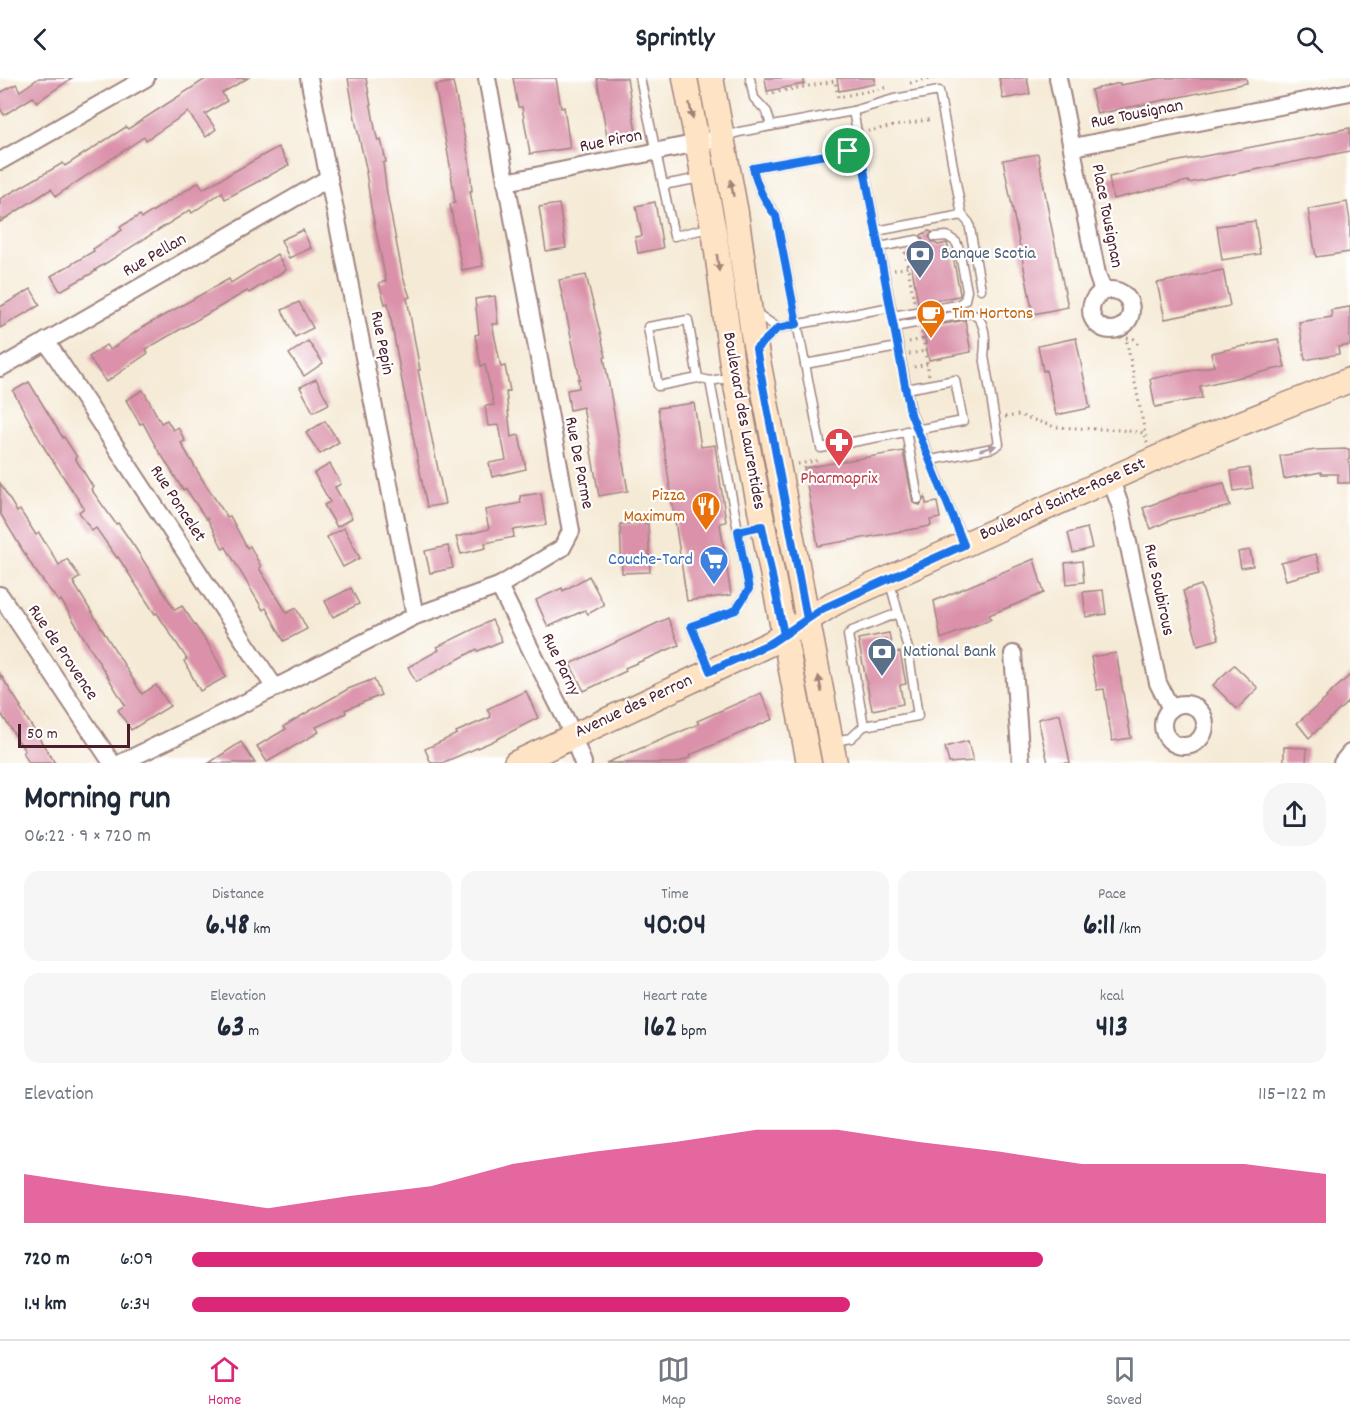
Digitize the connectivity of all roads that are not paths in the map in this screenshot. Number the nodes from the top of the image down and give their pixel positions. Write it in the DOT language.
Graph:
graph roads {
  1 [pos="146,78"];
  2 [pos="309,78"];
  3 [pos="487,78"];
  4 [pos="640,78"];
  5 [pos="685,78"];
  6 [pos="711,78"];
  7 [pos="750,78"];
  8 [pos="1058,78"];
  9 [pos="1350,92"];
  10 [pos="853,111"];
  11 [pos="771,126"];
  12 [pos="722,137"];
  13 [pos="697,144"];
  14 [pos="1072,147"];
  15 [pos="860,148"];
  16 [pos="655,153"];
  17 [pos="0,161"];
  18 [pos="329,178"];
  19 [pos="704,178"];
  20 [pos="506,182"];
  21 [pos="663,185"];
  22 [pos="962,215"];
  23 [pos="713,227"];
  24 [pos="876,231"];
  25 [pos="935,237"];
  26 [pos="917,240"];
  27 [pos="879,247"];
  28 [pos="981,289"];
  29 [pos="1103,291"];
  30 [pos="749,308"];
  31 [pos="891,312"];
  32 [pos="797,324"];
  33 [pos="894,327"];
  34 [pos="778,328"];
  35 [pos="46,341"];
  36 [pos="898,347"];
  37 [pos="756,349"];
  38 [pos="805,364"];
  39 [pos="0,368"];
  40 [pos="734,377"];
  41 [pos="698,378"];
  42 [pos="1350,380"];
  43 [pos="710,381"];
  44 [pos="906,389"];
  45 [pos="917,429"];
  46 [pos="906,431"];
  47 [pos="931,460"];
  48 [pos="1110,478"];
  49 [pos="918,499"];
  50 [pos="762,526"];
  51 [pos="738,531"];
  52 [pos="964,545"];
  53 [pos="889,579"];
  54 [pos="499,586"];
  55 [pos="0,595"];
  56 [pos="898,613"];
  57 [pos="415,616"];
  58 [pos="807,619"];
  59 [pos="784,635"];
  60 [pos="1013,654"];
  61 [pos="710,671"];
  62 [pos="275,688"];
  63 [pos="1171,709"];
  64 [pos="864,726"];
  65 [pos="572,736"];
  66 [pos="833,752"];
  67 [pos="1350,753"];
  68 [pos="112,763"];
  69 [pos="121,763"];
  70 [pos="516,763"];
  71 [pos="583,763"];
  72 [pos="809,763"];
  73 [pos="1022,763"];
  74 [pos="1342,763"];
  1 -- 17 [label="street"];
  2 -- 18 [label="street, Rue Pepin"];
  3 -- 20 [label="street, Rue De Parme"];
  4 -- 16 [label="lane"];
  5 -- 13 [label="main road, Boulevard des Laurentides, one-way"];
  6 -- 12 [label="main road, Boulevard des Laurentides"];
  7 -- 11 [label="lane"];
  8 -- 14 [label="street, Rue Tousignan"];
  9 -- 14 [label="street, Rue Tousignan"];
  10 -- 11 [label="lane"];
  10 -- 15 [label="lane"];
  10 -- 22 [label="lane"];
  11 -- 12 [label="lane"];
  12 -- 13 [label="street, Rue Piron"];
  30 -- 12 [label="main road, Boulevard des Laurentides, one-way"];
  13 -- 16 [label="street, Rue Piron"];
  13 -- 19 [label="main road, Boulevard des Laurentides"];
  14 -- 29 [label="street, Place Tousignan"];
  15 -- 24 [label="lane"];
  15 -- 32 [label="lane"];
  16 -- 20 [label="street, Rue Piron"];
  16 -- 21 [label="lane"];
  18 -- 35 [label="street, Rue Pellan"];
  18 -- 57 [label="street, Rue Pepin"];
  19 -- 21 [label="lane"];
  19 -- 23 [label="main road, Boulevard des Laurentides"];
  20 -- 54 [label="street, Rue De Parme"];
  21 -- 23 [label="lane"];
  22 -- 24 [label="lane"];
  22 -- 28 [label="lane"];
  23 -- 40 [label="main road, Boulevard des Laurentides, one-way"];
  24 -- 27 [label="lane"];
  25 -- 31 [label="lane"];
  26 -- 27 [label="lane"];
  27 -- 31 [label="lane"];
  30 -- 34 [label="lane"];
  30 -- 37 [label="main road, Boulevard des Laurentides"];
  31 -- 32 [label="lane"];
  31 -- 33 [label="lane"];
  32 -- 34 [label="lane"];
  32 -- 38 [label="lane"];
  33 -- 36 [label="lane"];
  47 -- 33 [label="lane, one-way"];
  34 -- 37 [label="lane"];
  35 -- 39 [label="street, Rue Pellan"];
  35 -- 62 [label="street, Rue Poncelet"];
  36 -- 38 [label="lane"];
  36 -- 44 [label="lane"];
  37 -- 58 [label="main road, Boulevard des Laurentides"];
  38 -- 46 [label="lane"];
  40 -- 43 [label="lane"];
  40 -- 50 [label="main road, Boulevard des Laurentides"];
  41 -- 41 [label="lane"];
  41 -- 43 [label="lane"];
  42 -- 48 [label="main road, Boulevard Sainte-Rose Est"];
  43 -- 51 [label="lane"];
  44 -- 45 [label="lane"];
  44 -- 45 [label="lane"];
  45 -- 46 [label="lane"];
  45 -- 47 [label="lane"];
  46 -- 49 [label="lane"];
  47 -- 52 [label="lane"];
  48 -- 52 [label="main road, Boulevard Sainte-Rose Est"];
  48 -- 63 [label="street, Rue Soubirous"];
  50 -- 51 [label="lane"];
  50 -- 59 [label="main road, Boulevard des Laurentides"];
  51 -- 61 [label="lane"];
  52 -- 53 [label="main road, Boulevard Sainte-Rose Est"];
  53 -- 56 [label="lane"];
  53 -- 58 [label="main road, Boulevard Sainte-Rose Est"];
  54 -- 57 [label="street, Rue De Parme"];
  54 -- 65 [label="street, Rue Parny"];
  55 -- 68 [label="street, Rue de Provence"];
  56 -- 64 [label="lane"];
  56 -- 64 [label="lane"];
  57 -- 62 [label="street, Rue De Parme"];
  58 -- 59 [label="main road, Boulevard Sainte-Rose Est"];
  66 -- 58 [label="main road, Boulevard des Laurentides, one-way"];
  59 -- 61 [label="main road, Avenue des Perron"];
  59 -- 72 [label="main road, Boulevard des Laurentides"];
  60 -- 73 [label="street"];
  61 -- 65 [label="main road, Avenue des Perron"];
  62 -- 69 [label="street, Rue De Parme"];
  64 -- 66 [label="lane"];
  65 -- 70 [label="main road, Avenue des Perron"];
  65 -- 71 [label="street, Rue Parny"];
  67 -- 74 [label="street"];
}
